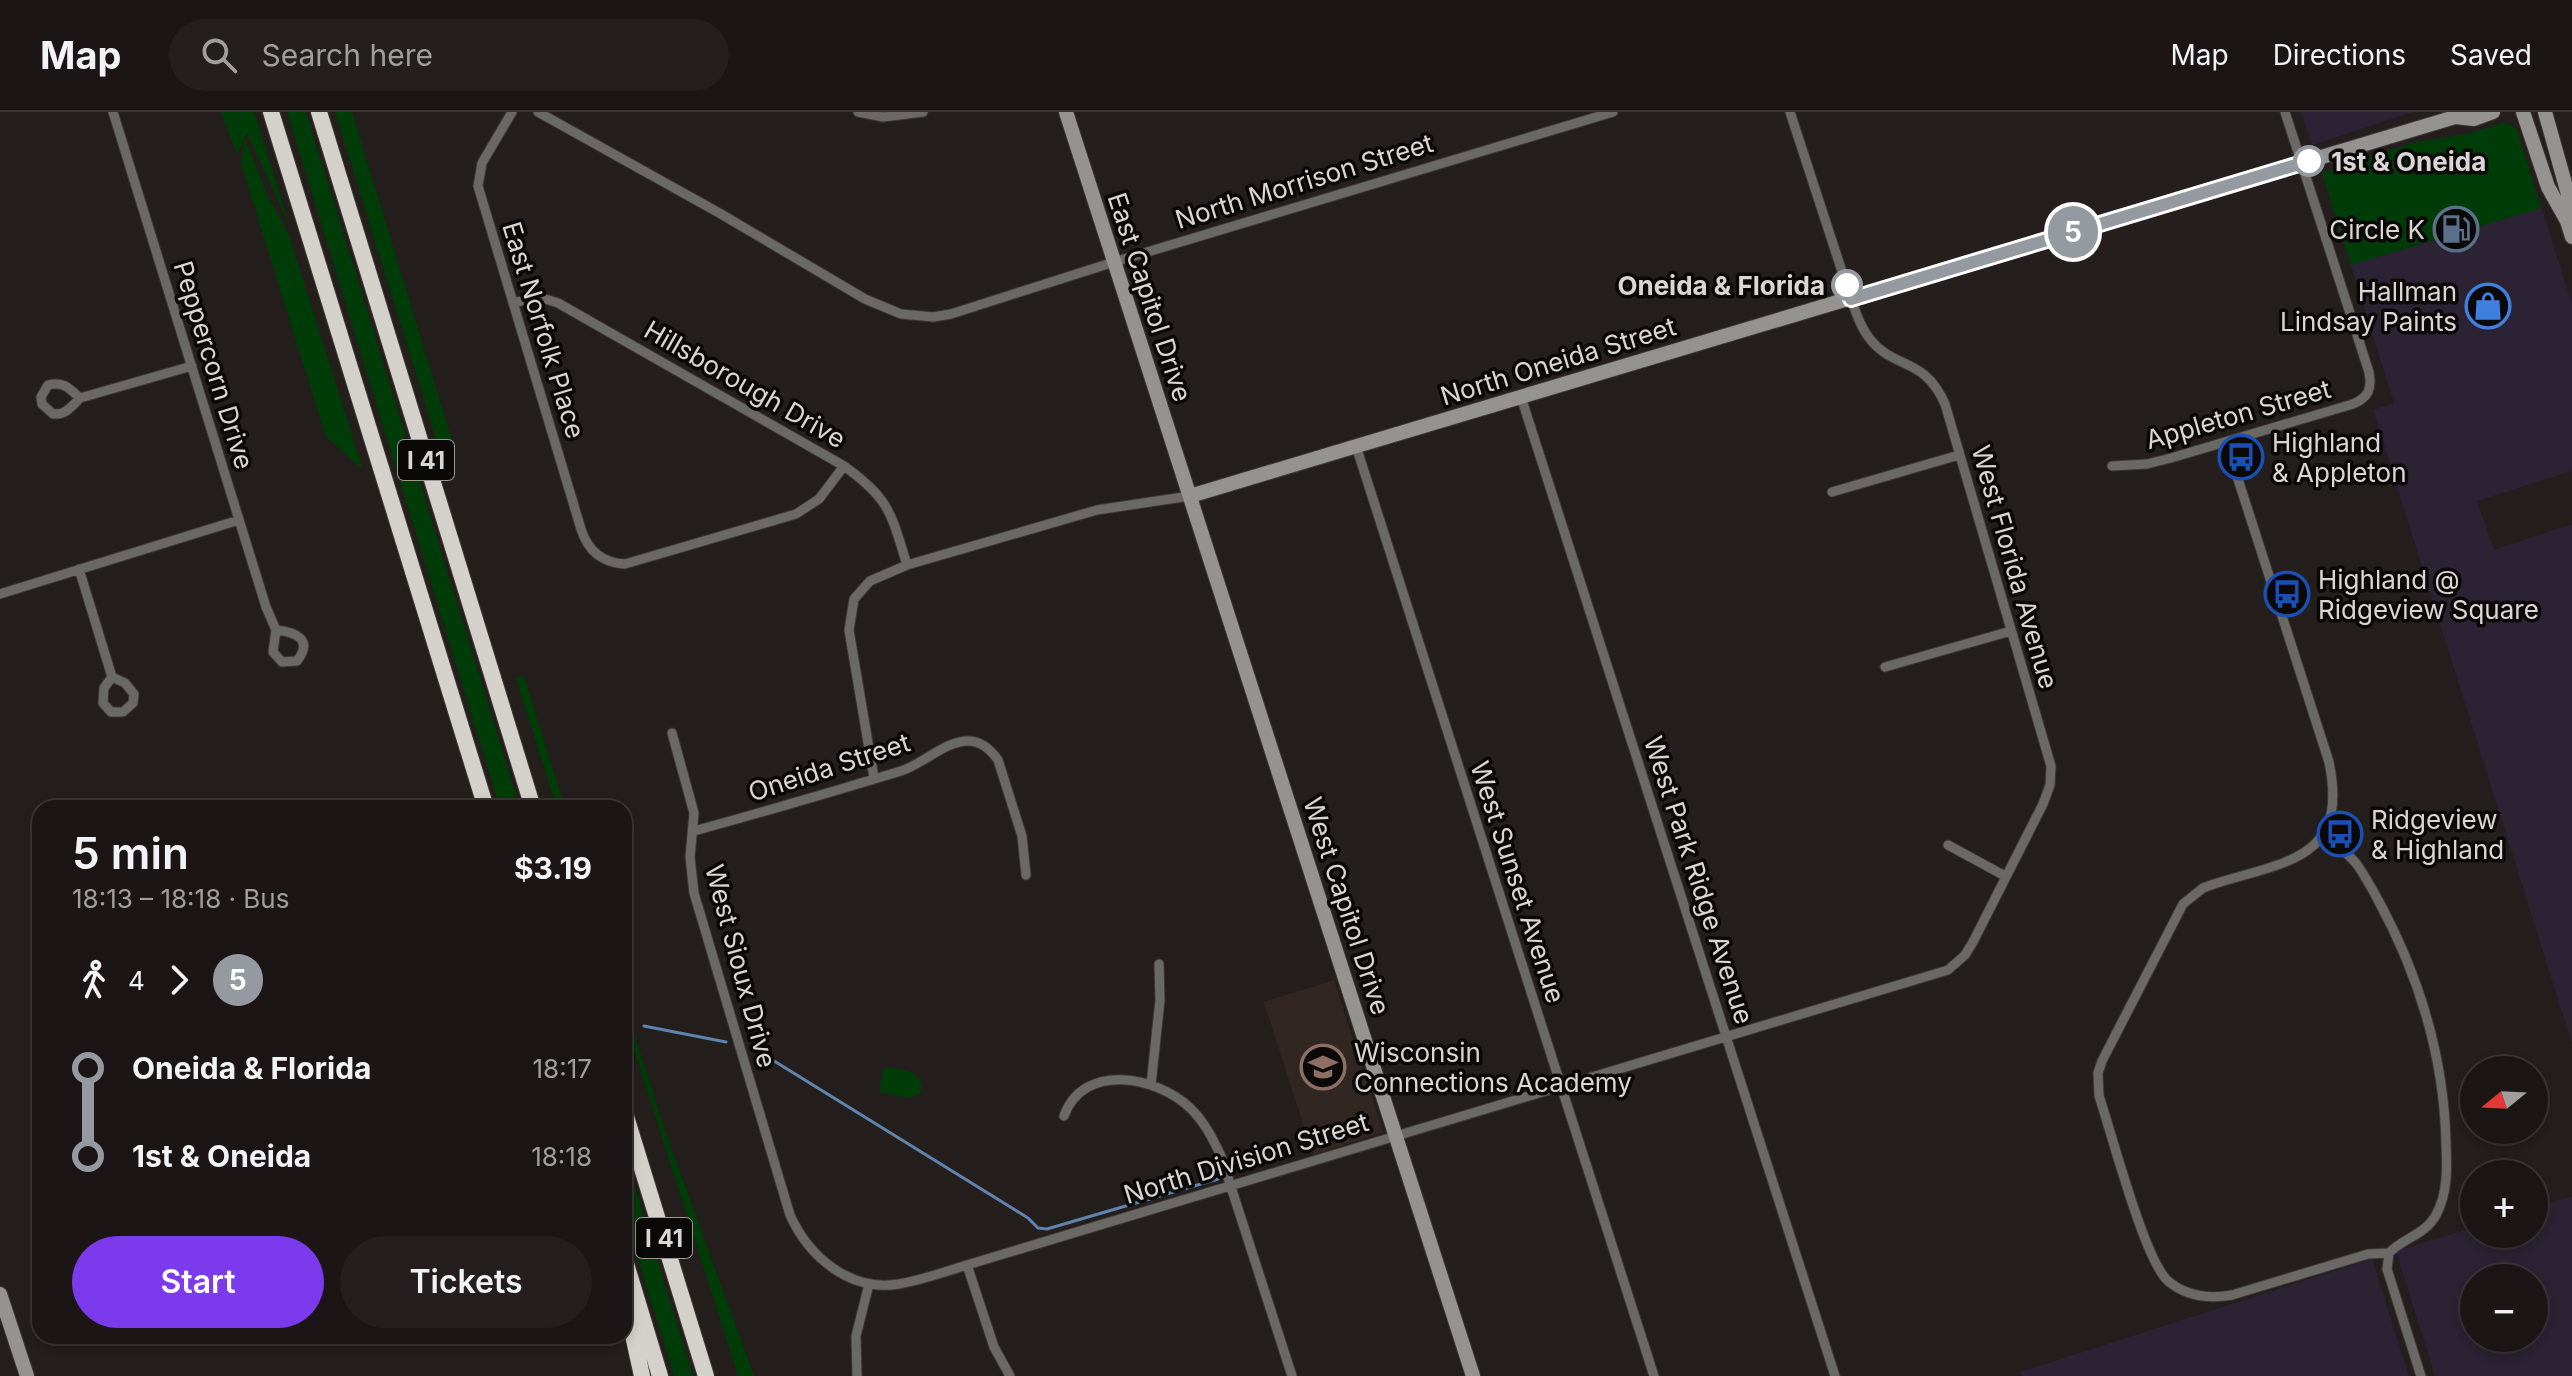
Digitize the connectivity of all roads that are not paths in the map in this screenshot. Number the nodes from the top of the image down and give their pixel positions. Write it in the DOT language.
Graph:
graph roads {
  1 [pos="113,112"];
  2 [pos="271,112"];
  3 [pos="319,112"];
  4 [pos="512,112"];
  5 [pos="538,112"];
  6 [pos="858,112"];
  7 [pos="923,112"];
  8 [pos="1066,112"];
  9 [pos="1613,112"];
  10 [pos="1790,112"];
  11 [pos="2285,112"];
  12 [pos="2493,112"];
  13 [pos="2523,112"];
  14 [pos="2545,112"];
  15 [pos="2458,115"];
  16 [pos="2301,163"];
  17 [pos="2567,221"];
  18 [pos="2572,237"];
  19 [pos="1114,262"];
  20 [pos="1851,299"];
  21 [pos="513,303"];
  22 [pos="192,366"];
  23 [pos="1521,397"];
  24 [pos="80,398"];
  25 [pos="2226,442"];
  26 [pos="1356,446"];
  27 [pos="1959,455"];
  28 [pos="844,466"];
  29 [pos="2112,466"];
  30 [pos="1832,492"];
  31 [pos="1190,496"];
  32 [pos="239,520"];
  33 [pos="907,565"];
  34 [pos="79,569"];
  35 [pos="0,594"];
  36 [pos="276,630"];
  37 [pos="2011,631"];
  38 [pos="1885,667"];
  39 [pos="112,677"];
  40 [pos="672,733"];
  41 [pos="874,778"];
  42 [pos="484,800"];
  43 [pos="531,800"];
  44 [pos="2328,829"];
  45 [pos="694,831"];
  46 [pos="1948,845"];
  47 [pos="1026,875"];
  48 [pos="2005,876"];
  49 [pos="1159,964"];
  50 [pos="1726,1038"];
  51 [pos="1151,1085"];
  52 [pos="1560,1086"];
  53 [pos="1064,1116"];
  54 [pos="1396,1135"];
  55 [pos="632,1136"];
  56 [pos="1232,1186"];
  57 [pos="2389,1253"];
  58 [pos="967,1265"];
  59 [pos="632,1283"];
  60 [pos="869,1284"];
  61 [pos="0,1294"];
  62 [pos="632,1330"];
  63 [pos="698,1350"];
  64 [pos="27,1376"];
  65 [pos="642,1376"];
  66 [pos="660,1376"];
  67 [pos="706,1376"];
  68 [pos="717,1376"];
  69 [pos="857,1376"];
  70 [pos="1010,1376"];
  71 [pos="1292,1376"];
  72 [pos="1473,1376"];
  73 [pos="1654,1376"];
  74 [pos="1835,1376"];
  75 [pos="2421,1376"];
  1 -- 22 [label="street, Peppercorn Drive"];
  2 -- 42 [label="highway, I 41"];
  3 -- 43 [label="highway, I 41"];
  4 -- 21 [label="street, East Norfolk Place"];
  5 -- 19 [label="street, North Morrison Street"];
  6 -- 7 [label="street"];
  8 -- 19 [label="street, East Capitol Drive"];
  9 -- 19 [label="street, North Morrison Street"];
  10 -- 20 [label="street, West Florida Avenue"];
  11 -- 16 [label="street"];
  12 -- 15 [label="street, North Oneida Street"];
  13 -- 17 [label="street"];
  14 -- 17 [label="street"];
  15 -- 16 [label="street, North Oneida Street"];
  16 -- 20 [label="street, North Oneida Street"];
  16 -- 25 [label="street, Appleton Street"];
  17 -- 18 [label="street"];
  19 -- 31 [label="street, East Capitol Drive"];
  20 -- 23 [label="street, North Oneida Street"];
  20 -- 27 [label="street, West Florida Avenue"];
  21 -- 28 [label="street, Hillsborough Drive"];
  21 -- 28 [label="street, East Norfolk Place"];
  22 -- 24 [label="street"];
  22 -- 32 [label="street, Peppercorn Drive"];
  23 -- 26 [label="street, North Oneida Street"];
  23 -- 50 [label="street, West Park Ridge Avenue"];
  25 -- 29 [label="street, Appleton Street"];
  25 -- 44 [label="street"];
  26 -- 31 [label="street, North Oneida Street"];
  26 -- 52 [label="street, West Sunset Avenue"];
  27 -- 30 [label="street"];
  27 -- 37 [label="street, West Florida Avenue"];
  28 -- 33 [label="street, Hillsborough Drive"];
  31 -- 33 [label="street, North Oneida Street"];
  31 -- 54 [label="street, West Capitol Drive"];
  32 -- 34 [label="street"];
  32 -- 36 [label="street, Peppercorn Drive"];
  33 -- 41 [label="street, North Oneida Street"];
  34 -- 35 [label="street"];
  34 -- 39 [label="street"];
  37 -- 38 [label="street"];
  37 -- 48 [label="street, West Florida Avenue"];
  40 -- 45 [label="street, West Sioux Drive"];
  41 -- 45 [label="street, Oneida Street"];
  41 -- 47 [label="street, Oneida Street"];
  44 -- 57 [label="street"];
  44 -- 57 [label="street"];
  45 -- 60 [label="street, West Sioux Drive"];
  46 -- 48 [label="street"];
  48 -- 50 [label="street, West Florida Avenue"];
  49 -- 51 [label="street"];
  50 -- 52 [label="street, North Division Street"];
  50 -- 74 [label="street, West Park Ridge Avenue"];
  51 -- 53 [label="street"];
  51 -- 56 [label="street"];
  52 -- 54 [label="street, North Division Street"];
  52 -- 73 [label="street, West Sunset Avenue"];
  54 -- 56 [label="street, North Division Street"];
  54 -- 72 [label="street, West Capitol Drive"];
  55 -- 63 [label="highway, I 41"];
  56 -- 58 [label="street, North Division Street"];
  56 -- 71 [label="street"];
  57 -- 75 [label="street"];
  58 -- 60 [label="street, North Division Street"];
  58 -- 70 [label="street"];
  59 -- 66 [label="highway, I 41"];
  60 -- 69 [label="street"];
  61 -- 64 [label="street"];
  62 -- 65 [label="highway"];
  63 -- 67 [label="highway, I 41"];
  63 -- 68 [label="highway"];
}
